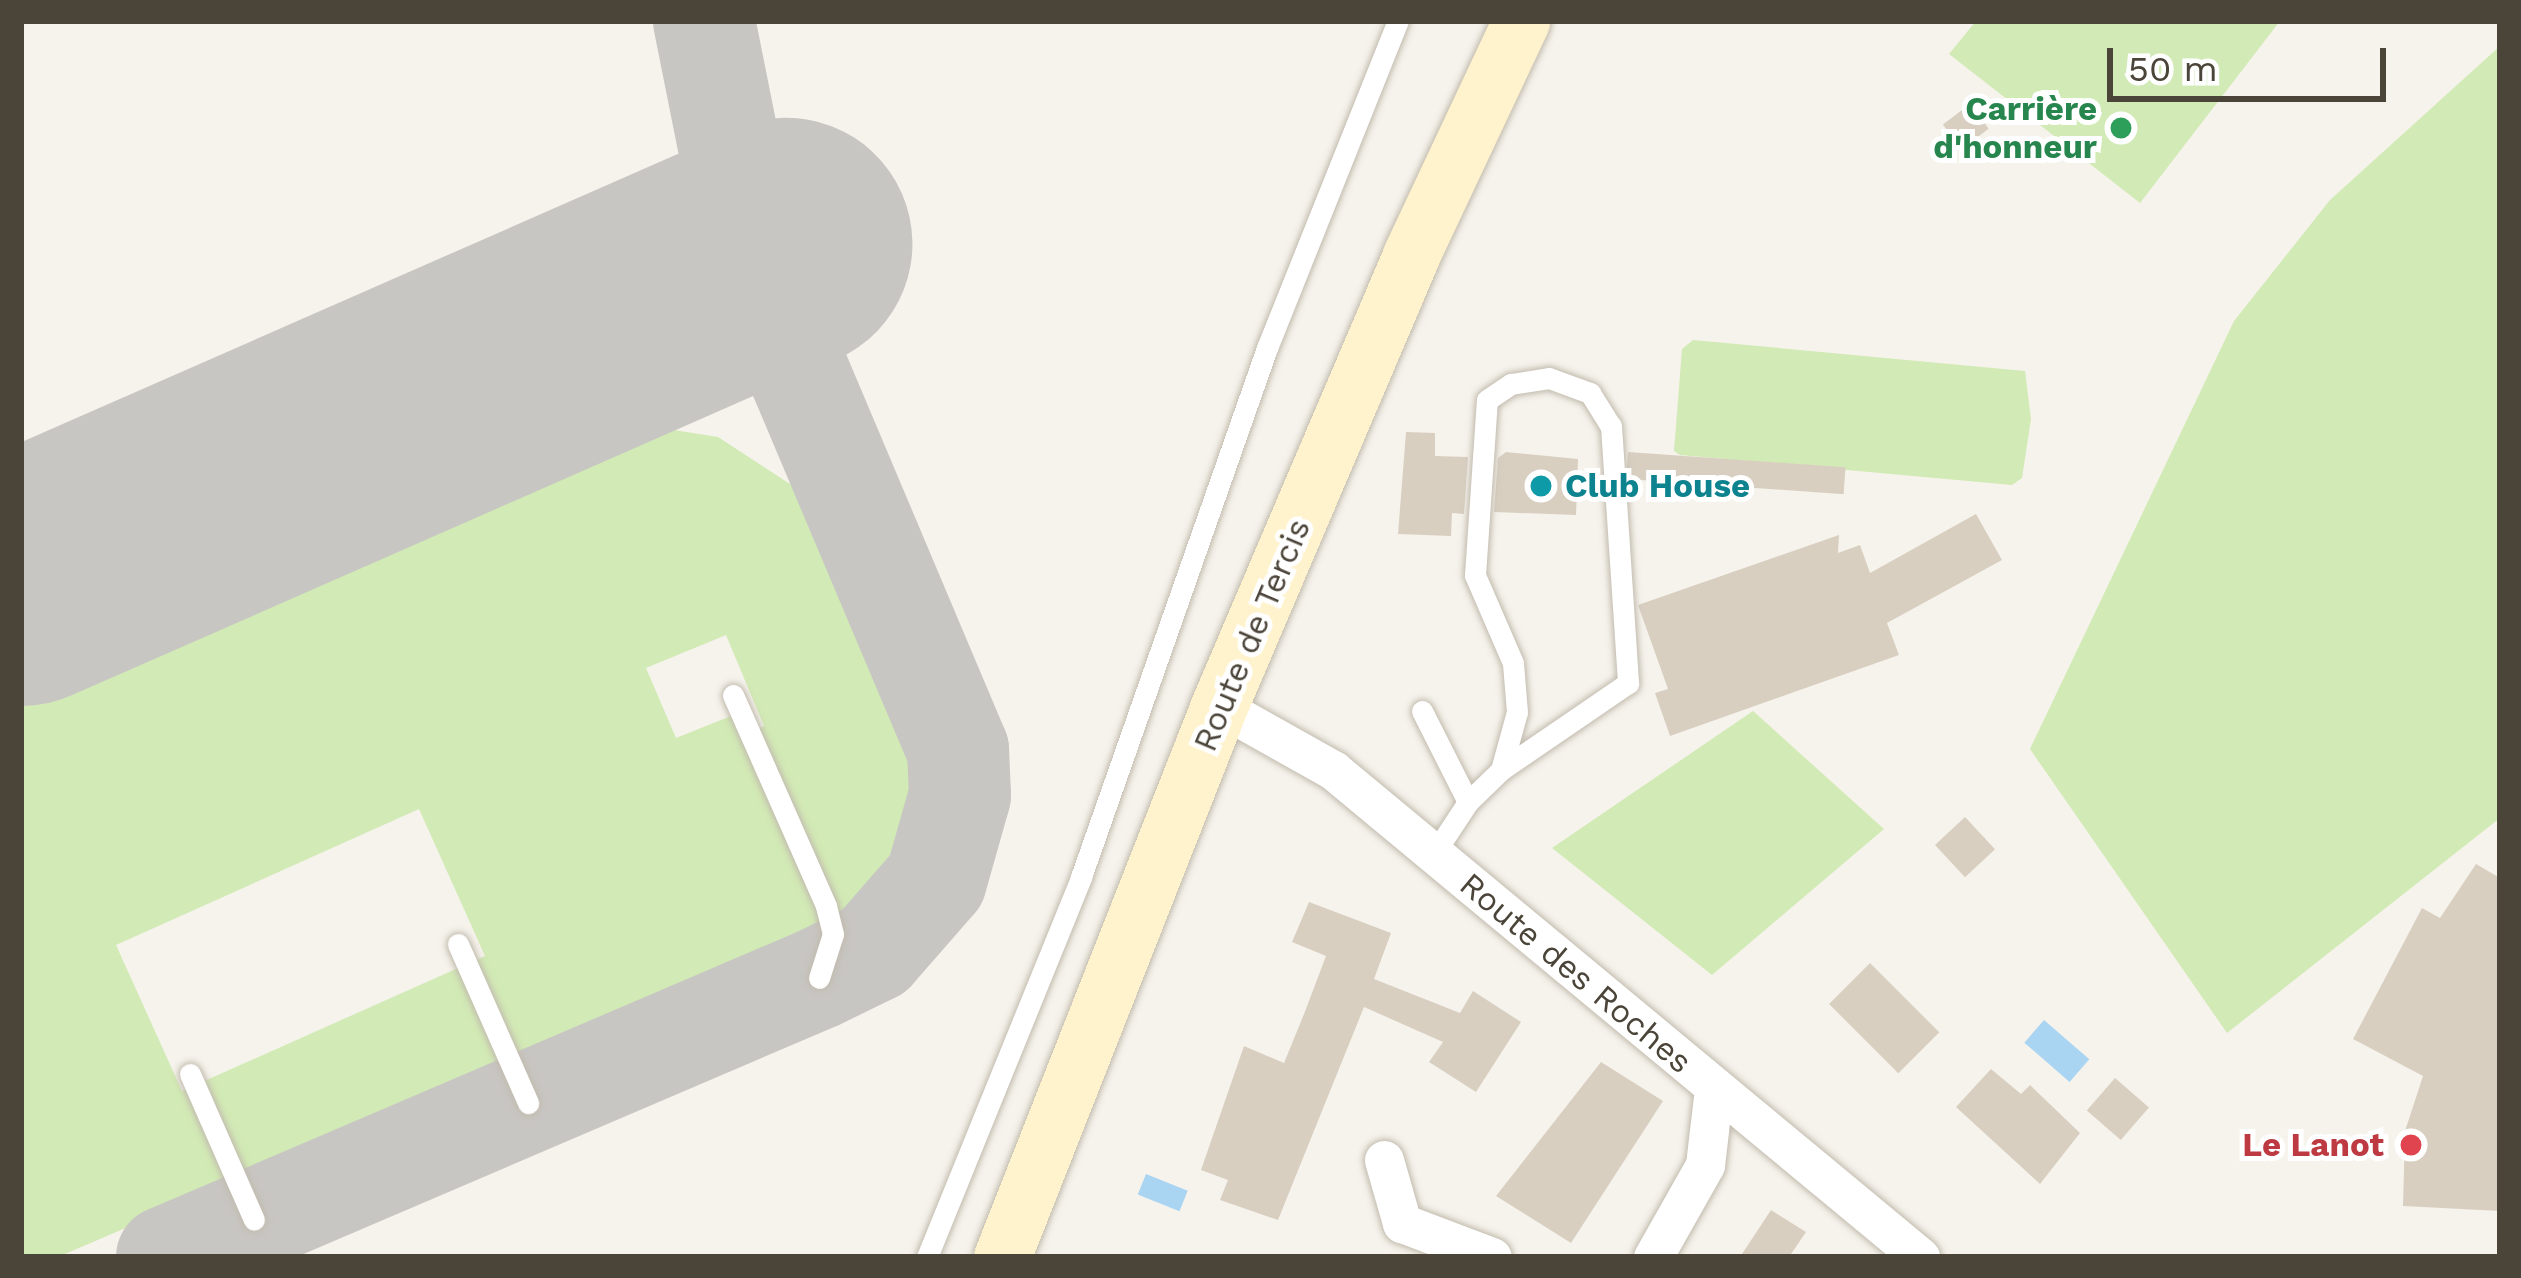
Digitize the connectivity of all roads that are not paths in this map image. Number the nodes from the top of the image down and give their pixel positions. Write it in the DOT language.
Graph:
graph roads {
  1 [pos="1397,21"];
  2 [pos="1521,21"];
  3 [pos="733,694"];
  4 [pos="1220,706"];
  5 [pos="1422,712"];
  6 [pos="1502,770"];
  7 [pos="1468,802"];
  8 [pos="1433,855"];
  9 [pos="458,944"];
  10 [pos="819,978"];
  11 [pos="190,1074"];
  12 [pos="1714,1088"];
  13 [pos="529,1103"];
  14 [pos="1384,1160"];
  15 [pos="254,1220"];
  16 [pos="927,1257"];
  17 [pos="1002,1257"];
  18 [pos="1492,1257"];
  19 [pos="1653,1257"];
  20 [pos="1920,1257"];
  1 -- 16 [label="lane"];
  2 -- 4 [label="main road, Route de Tercis"];
  3 -- 10 [label="lane"];
  4 -- 8 [label="street, Route des Roches"];
  4 -- 17 [label="main road, Route de Tercis"];
  5 -- 7 [label="lane"];
  6 -- 6 [label="lane"];
  6 -- 7 [label="lane"];
  7 -- 8 [label="lane"];
  8 -- 12 [label="street, Route des Roches"];
  9 -- 13 [label="lane"];
  11 -- 15 [label="lane"];
  12 -- 19 [label="street"];
  12 -- 20 [label="street, Route des Roches"];
  14 -- 18 [label="street"];
}
